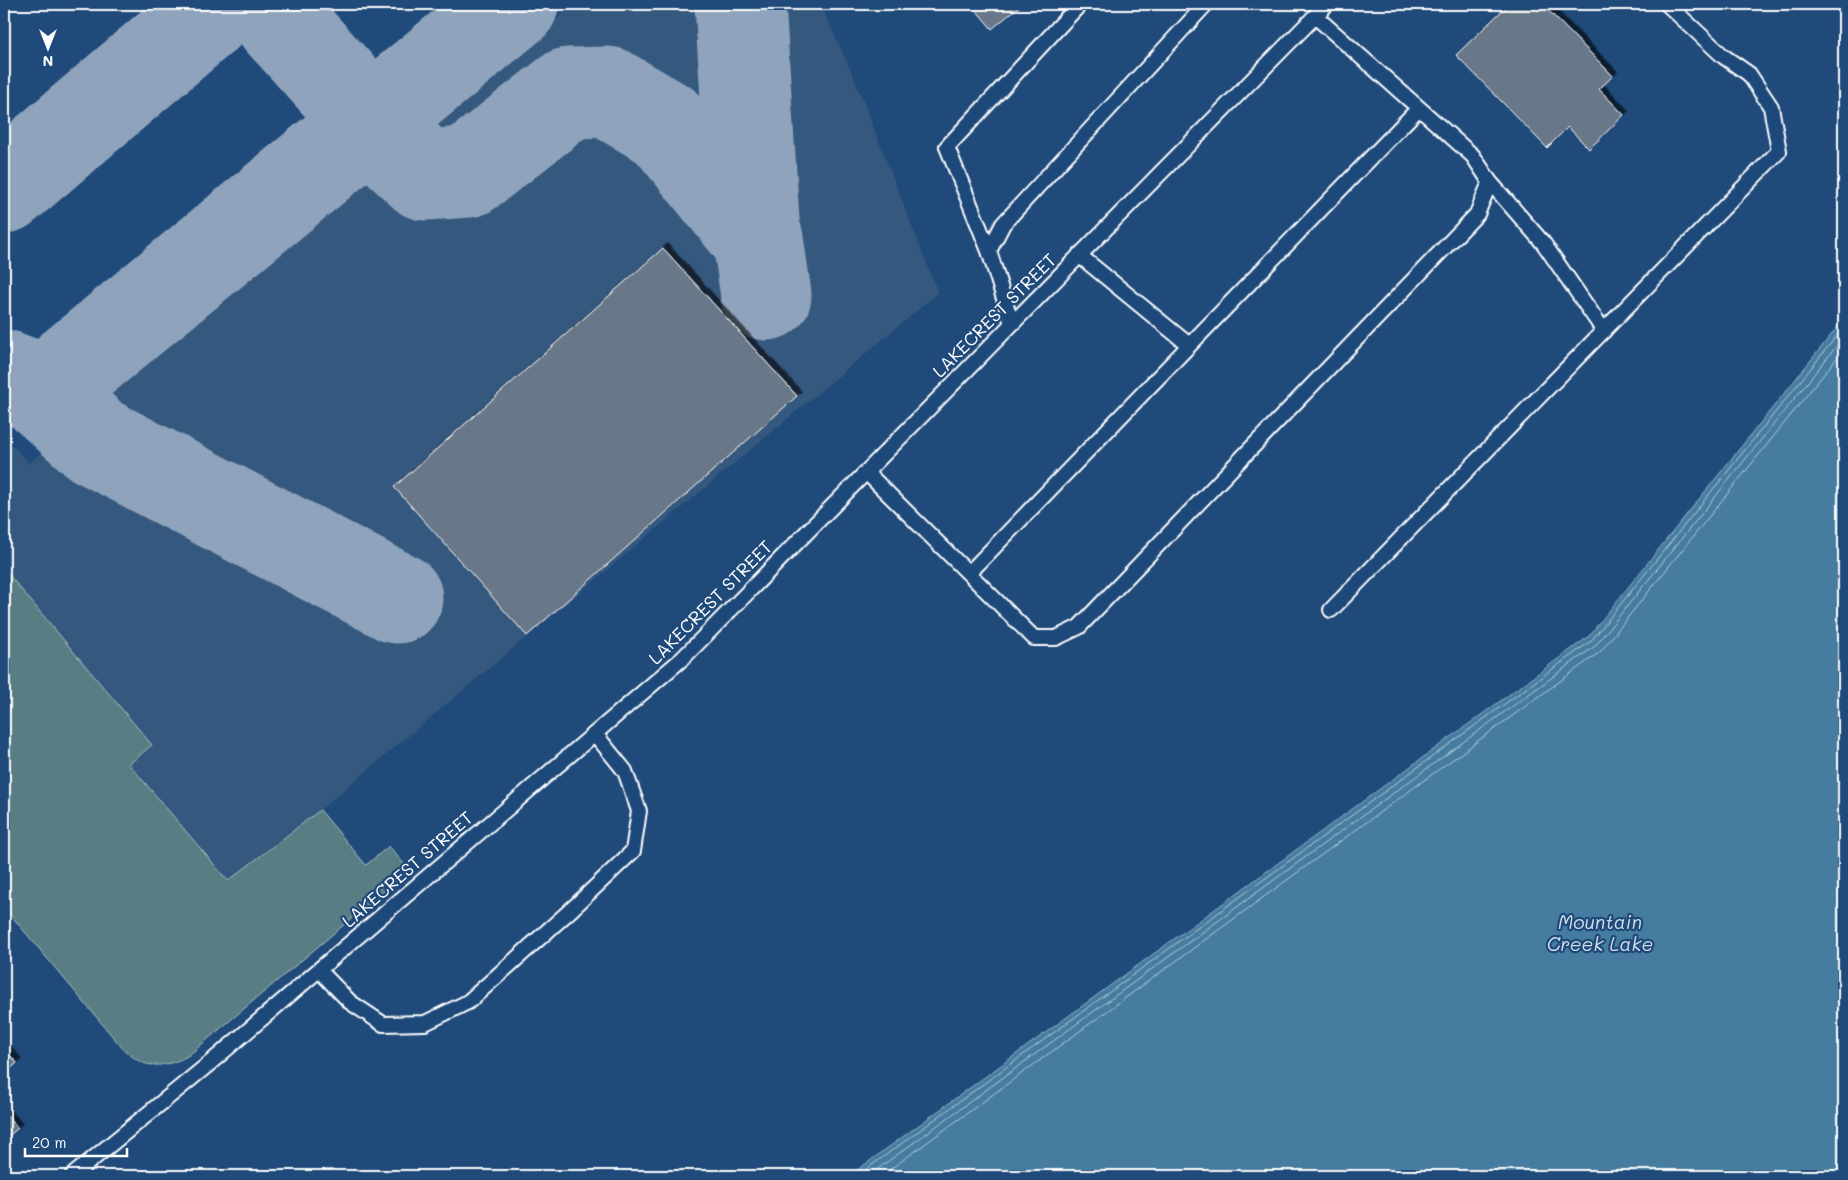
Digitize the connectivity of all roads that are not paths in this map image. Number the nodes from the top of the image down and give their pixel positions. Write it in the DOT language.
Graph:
graph roads {
  1 [pos="1080,4"];
  2 [pos="1206,4"];
  3 [pos="1327,4"];
  4 [pos="1667,4"];
  5 [pos="1315,16"];
  6 [pos="1419,108"];
  7 [pos="1490,182"];
  8 [pos="989,251"];
  9 [pos="1079,255"];
  10 [pos="1012,324"];
  11 [pos="1604,331"];
  12 [pos="1189,346"];
  13 [pos="866,472"];
  14 [pos="969,574"];
  15 [pos="1331,610"];
  16 [pos="594,734"];
  17 [pos="319,970"];
  18 [pos="72,1176"];
  1 -- 8 [label="lane"];
  2 -- 8 [label="lane"];
  3 -- 5 [label="lane, LAKECREST STREET"];
  4 -- 11 [label="lane"];
  5 -- 6 [label="lane"];
  5 -- 9 [label="lane, LAKECREST STREET"];
  6 -- 7 [label="lane"];
  6 -- 12 [label="lane"];
  7 -- 11 [label="lane"];
  7 -- 14 [label="lane"];
  8 -- 10 [label="lane"];
  9 -- 10 [label="lane, LAKECREST STREET"];
  9 -- 12 [label="lane"];
  10 -- 13 [label="lane, LAKECREST STREET"];
  11 -- 15 [label="lane"];
  12 -- 14 [label="lane"];
  13 -- 14 [label="lane"];
  13 -- 16 [label="lane, LAKECREST STREET"];
  16 -- 17 [label="lane, LAKECREST STREET"];
  16 -- 17 [label="lane"];
  17 -- 18 [label="lane, LAKECREST STREET"];
}
